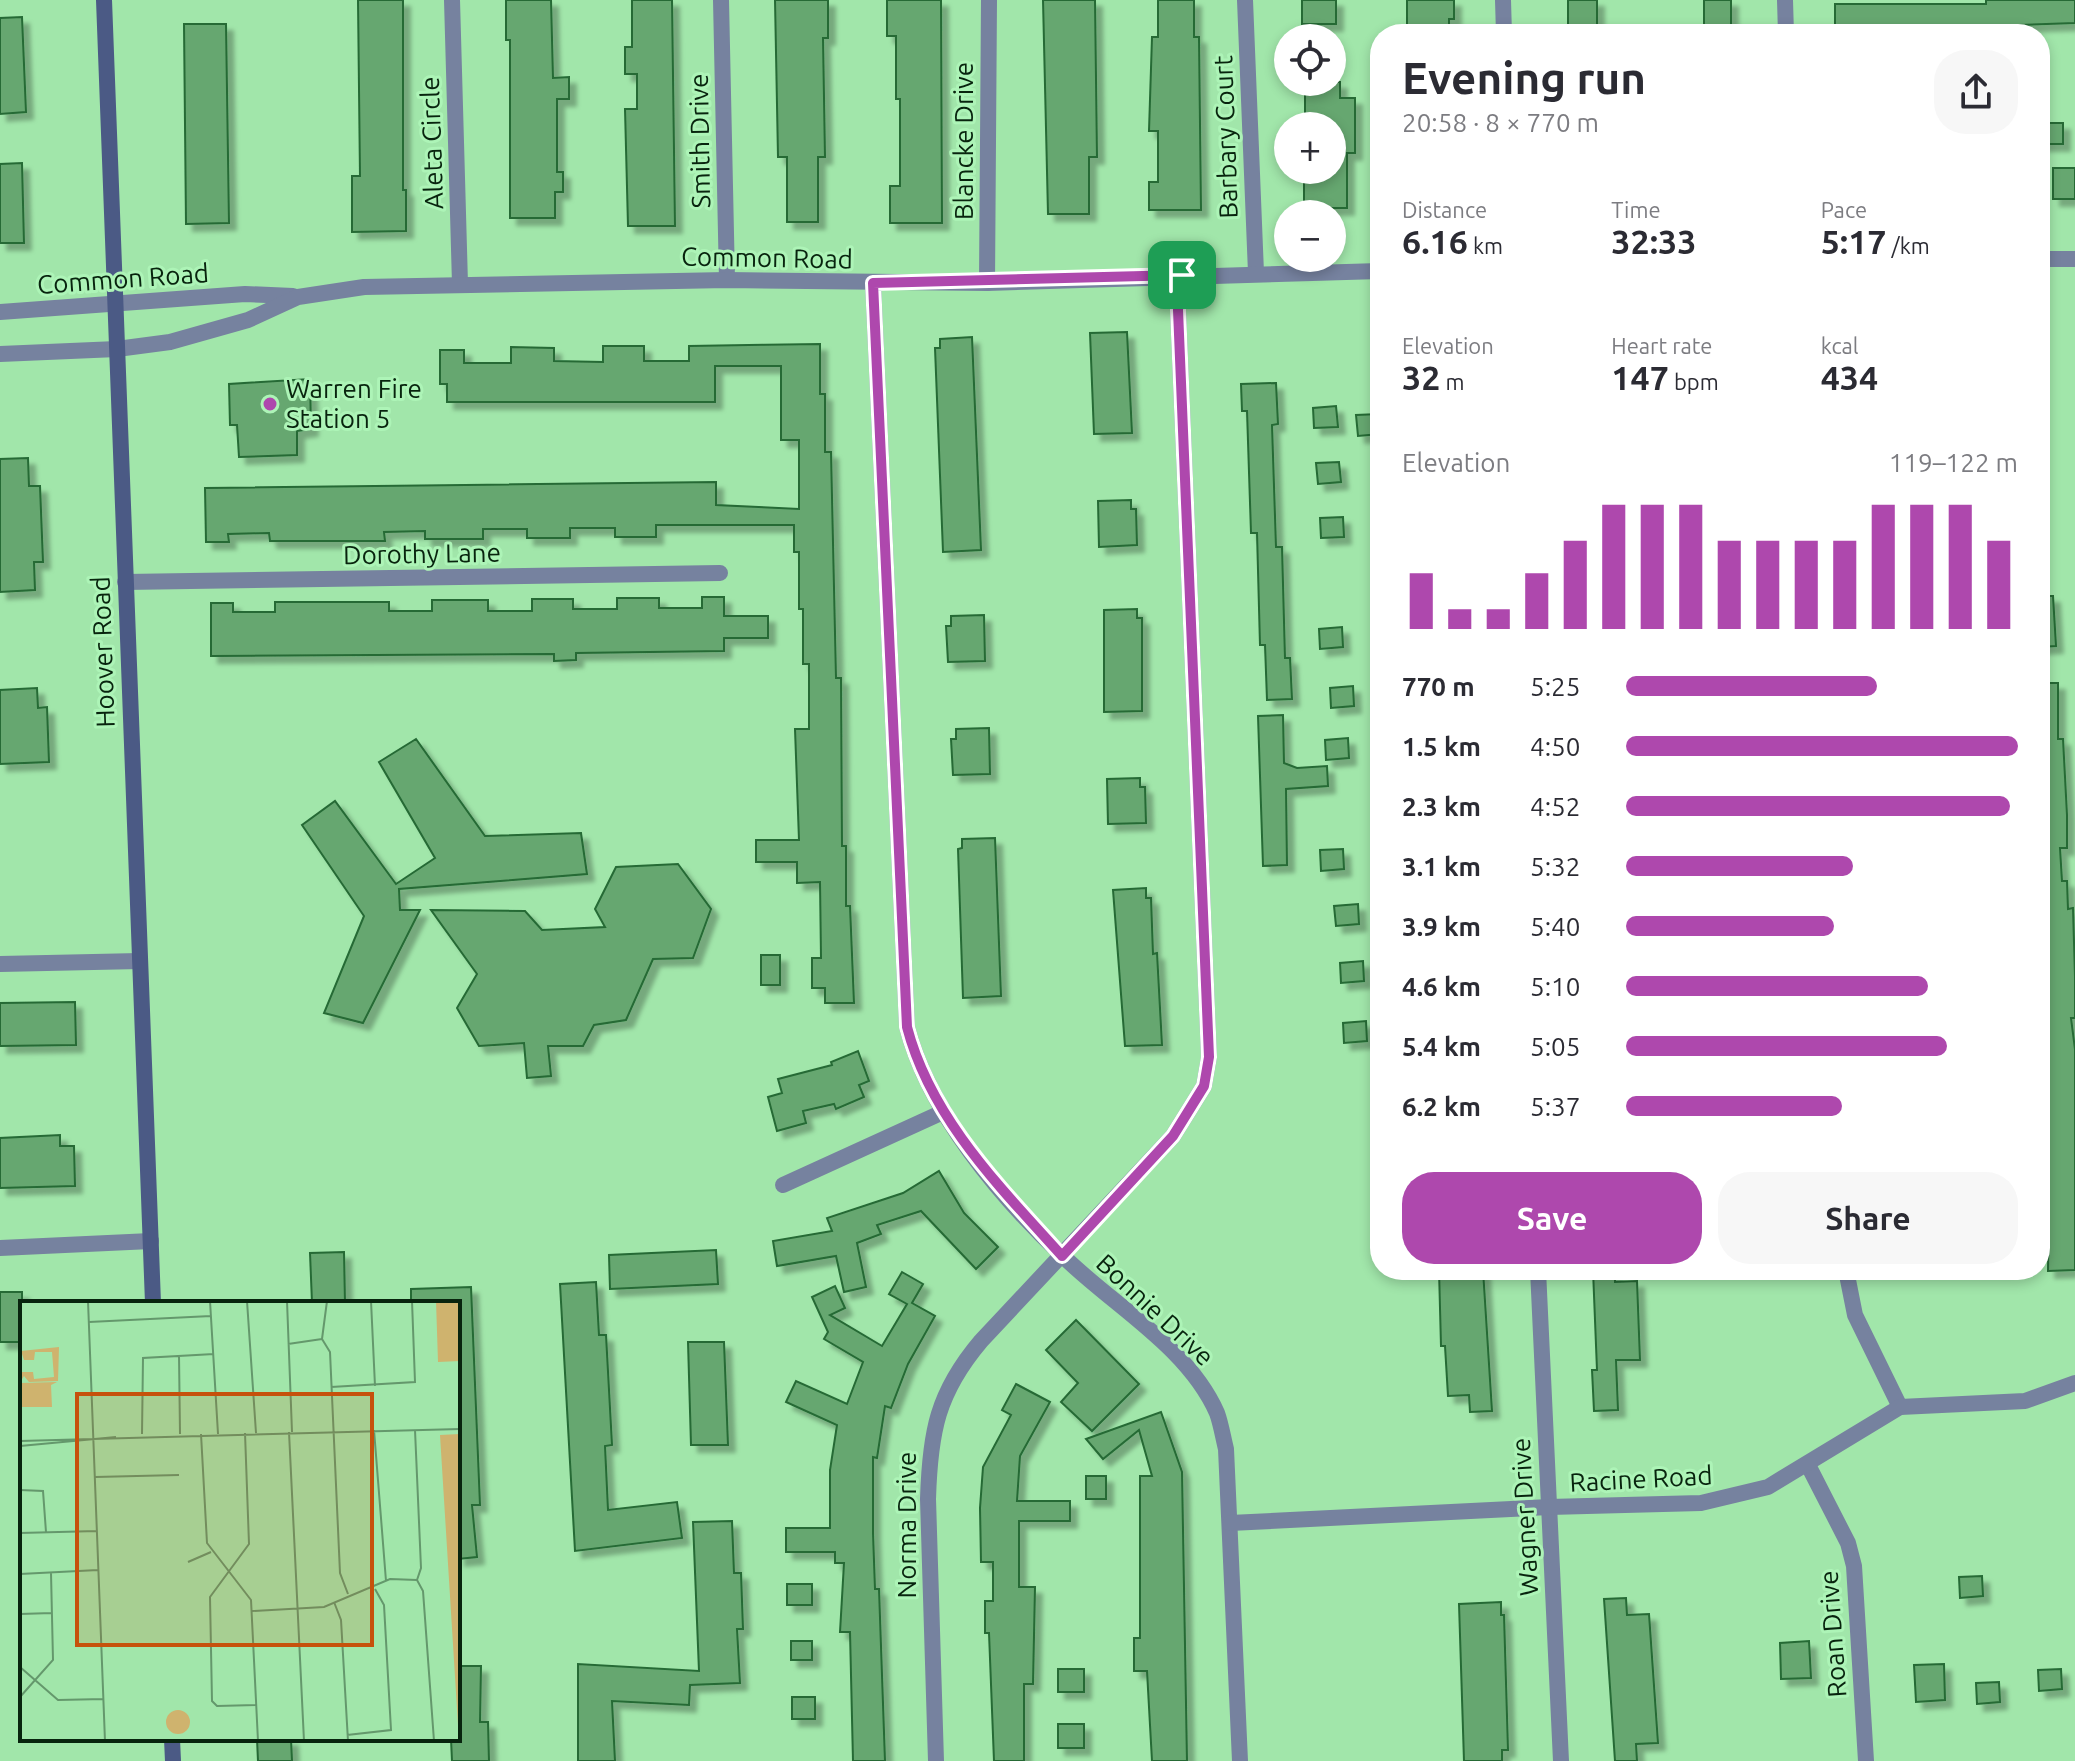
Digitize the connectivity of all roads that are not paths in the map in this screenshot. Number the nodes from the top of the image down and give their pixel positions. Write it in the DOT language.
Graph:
graph roads {
  1 [pos="104,0"];
  2 [pos="452,0"];
  3 [pos="721,0"];
  4 [pos="989,0"];
  5 [pos="1245,0"];
  6 [pos="1503,0"];
  7 [pos="1785,0"];
  8 [pos="1504,24"];
  9 [pos="1786,24"];
  10 [pos="2050,259"];
  11 [pos="2075,259"];
  12 [pos="1370,271"];
  13 [pos="1256,273"];
  14 [pos="1182,275"];
  15 [pos="727,280"];
  16 [pos="873,283"];
  17 [pos="987,283"];
  18 [pos="460,284"];
  19 [pos="298,297"];
  20 [pos="114,306"];
  21 [pos="0,312"];
  22 [pos="117,349"];
  23 [pos="0,354"];
  24 [pos="720,573"];
  25 [pos="125,582"];
  26 [pos="140,961"];
  27 [pos="0,964"];
  28 [pos="943,1112"];
  29 [pos="783,1185"];
  30 [pos="151,1241"];
  31 [pos="0,1248"];
  32 [pos="1062,1256"];
  33 [pos="1538,1280"];
  34 [pos="1848,1280"];
  35 [pos="153,1301"];
  36 [pos="2075,1383"];
  37 [pos="1900,1407"];
  38 [pos="1808,1465"];
  39 [pos="1549,1507"];
  40 [pos="1230,1523"];
  41 [pos="172,1741"];
  42 [pos="173,1761"];
  43 [pos="936,1761"];
  44 [pos="1240,1761"];
  45 [pos="1561,1761"];
  46 [pos="1866,1761"];
  1 -- 20 [label="main road, Hoover Road"];
  2 -- 18 [label="street, Aleta Circle"];
  3 -- 15 [label="street, Smith Drive"];
  4 -- 17 [label="street, Blancke Drive"];
  5 -- 13 [label="street, Barbary Court"];
  6 -- 8 [label="street"];
  7 -- 9 [label="street"];
  10 -- 11 [label="street"];
  12 -- 13 [label="street, Common Road"];
  13 -- 14 [label="street, Common Road"];
  14 -- 17 [label="street, Common Road"];
  14 -- 32 [label="street, Bonnie Drive"];
  15 -- 16 [label="street, Common Road"];
  15 -- 18 [label="street, Common Road"];
  16 -- 17 [label="street, Common Road"];
  16 -- 28 [label="street"];
  18 -- 19 [label="street, Common Road"];
  19 -- 20 [label="street, Common Road"];
  19 -- 22 [label="street, Common Road"];
  20 -- 21 [label="street, Common Road"];
  20 -- 22 [label="main road, Hoover Road"];
  22 -- 23 [label="street, Common Road"];
  22 -- 25 [label="main road, Hoover Road"];
  24 -- 25 [label="street, Dorothy Lane"];
  25 -- 26 [label="main road, Hoover Road"];
  26 -- 27 [label="street"];
  26 -- 30 [label="main road, Hoover Road"];
  28 -- 29 [label="street"];
  28 -- 32 [label="street"];
  30 -- 31 [label="street"];
  30 -- 35 [label="main road, Hoover Road"];
  32 -- 40 [label="street, Bonnie Drive"];
  32 -- 43 [label="street, Norma Drive"];
  33 -- 39 [label="street, Wagner Drive"];
  34 -- 37 [label="street"];
  36 -- 37 [label="street, Racine Road"];
  37 -- 38 [label="street, Racine Road"];
  38 -- 39 [label="street, Racine Road"];
  38 -- 46 [label="street, Roan Drive"];
  39 -- 40 [label="street, Racine Road"];
  39 -- 45 [label="street, Wagner Drive"];
  40 -- 44 [label="street, Bonnie Drive"];
  41 -- 42 [label="main road"];
}
